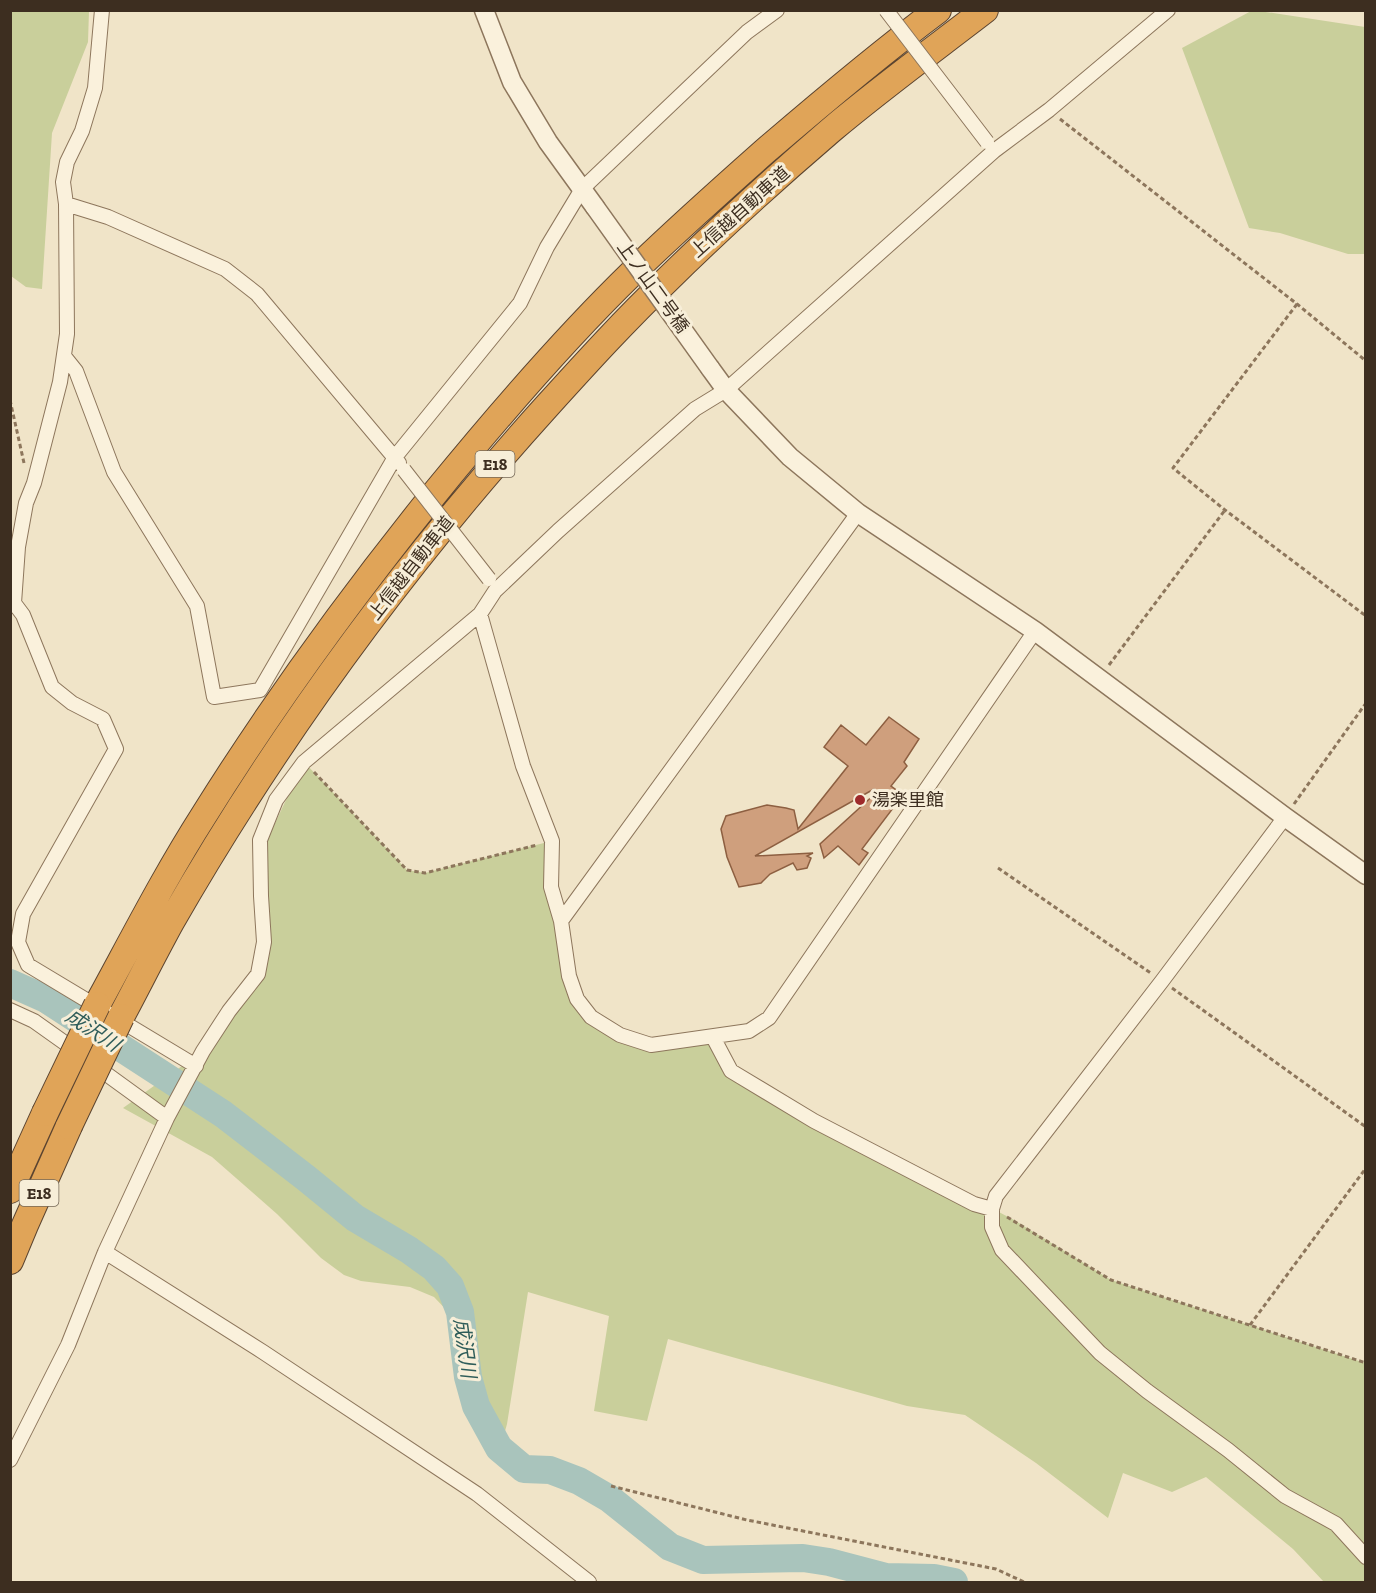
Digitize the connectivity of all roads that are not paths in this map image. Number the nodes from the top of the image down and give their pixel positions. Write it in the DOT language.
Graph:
graph roads {
  1 [pos="102,10"];
  2 [pos="484,10"];
  3 [pos="777,10"];
  4 [pos="886,10"];
  5 [pos="938,10"];
  6 [pos="985,10"];
  7 [pos="1168,10"];
  8 [pos="991,147"];
  9 [pos="582,189"];
  10 [pos="66,204"];
  11 [pos="64,356"];
  12 [pos="726,390"];
  13 [pos="395,457"];
  14 [pos="858,513"];
  15 [pos="492,585"];
  16 [pos="12,604"];
  17 [pos="480,614"];
  18 [pos="1035,631"];
  19 [pos="1285,817"];
  20 [pos="1365,875"];
  21 [pos="561,921"];
  22 [pos="10,1010"];
  23 [pos="713,1037"];
  24 [pos="195,1066"];
  25 [pos="167,1118"];
  26 [pos="10,1190"];
  27 [pos="992,1209"];
  28 [pos="105,1252"];
  29 [pos="10,1261"];
  30 [pos="10,1460"];
  31 [pos="1365,1557"];
  32 [pos="589,1582"];
  1 -- 10 [label="street"];
  2 -- 9 [label="street, 上ノ山二号橋"];
  3 -- 9 [label="street"];
  4 -- 8 [label="street, bridge"];
  5 -- 26 [label="highway, 上信越自動車道 / E18, bridge"];
  6 -- 29 [label="highway, 上信越自動車道 / E18, bridge"];
  7 -- 8 [label="street"];
  8 -- 12 [label="street"];
  9 -- 12 [label="street, 上ノ山二号橋, bridge"];
  9 -- 13 [label="street"];
  10 -- 11 [label="street"];
  10 -- 13 [label="street"];
  11 -- 13 [label="street"];
  11 -- 16 [label="street"];
  12 -- 14 [label="street, 上ノ山二号橋"];
  12 -- 15 [label="street"];
  13 -- 15 [label="street, bridge"];
  14 -- 18 [label="street, 上ノ山二号橋"];
  14 -- 21 [label="street"];
  15 -- 17 [label="street"];
  16 -- 24 [label="street"];
  17 -- 21 [label="street"];
  17 -- 24 [label="street"];
  18 -- 19 [label="street, 上ノ山二号橋"];
  18 -- 23 [label="street"];
  19 -- 20 [label="street, 上ノ山二号橋"];
  19 -- 27 [label="street"];
  21 -- 23 [label="street"];
  22 -- 25 [label="street"];
  23 -- 27 [label="street"];
  24 -- 25 [label="street"];
  25 -- 28 [label="street"];
  27 -- 31 [label="street"];
  28 -- 30 [label="street"];
  28 -- 32 [label="street"];
}
